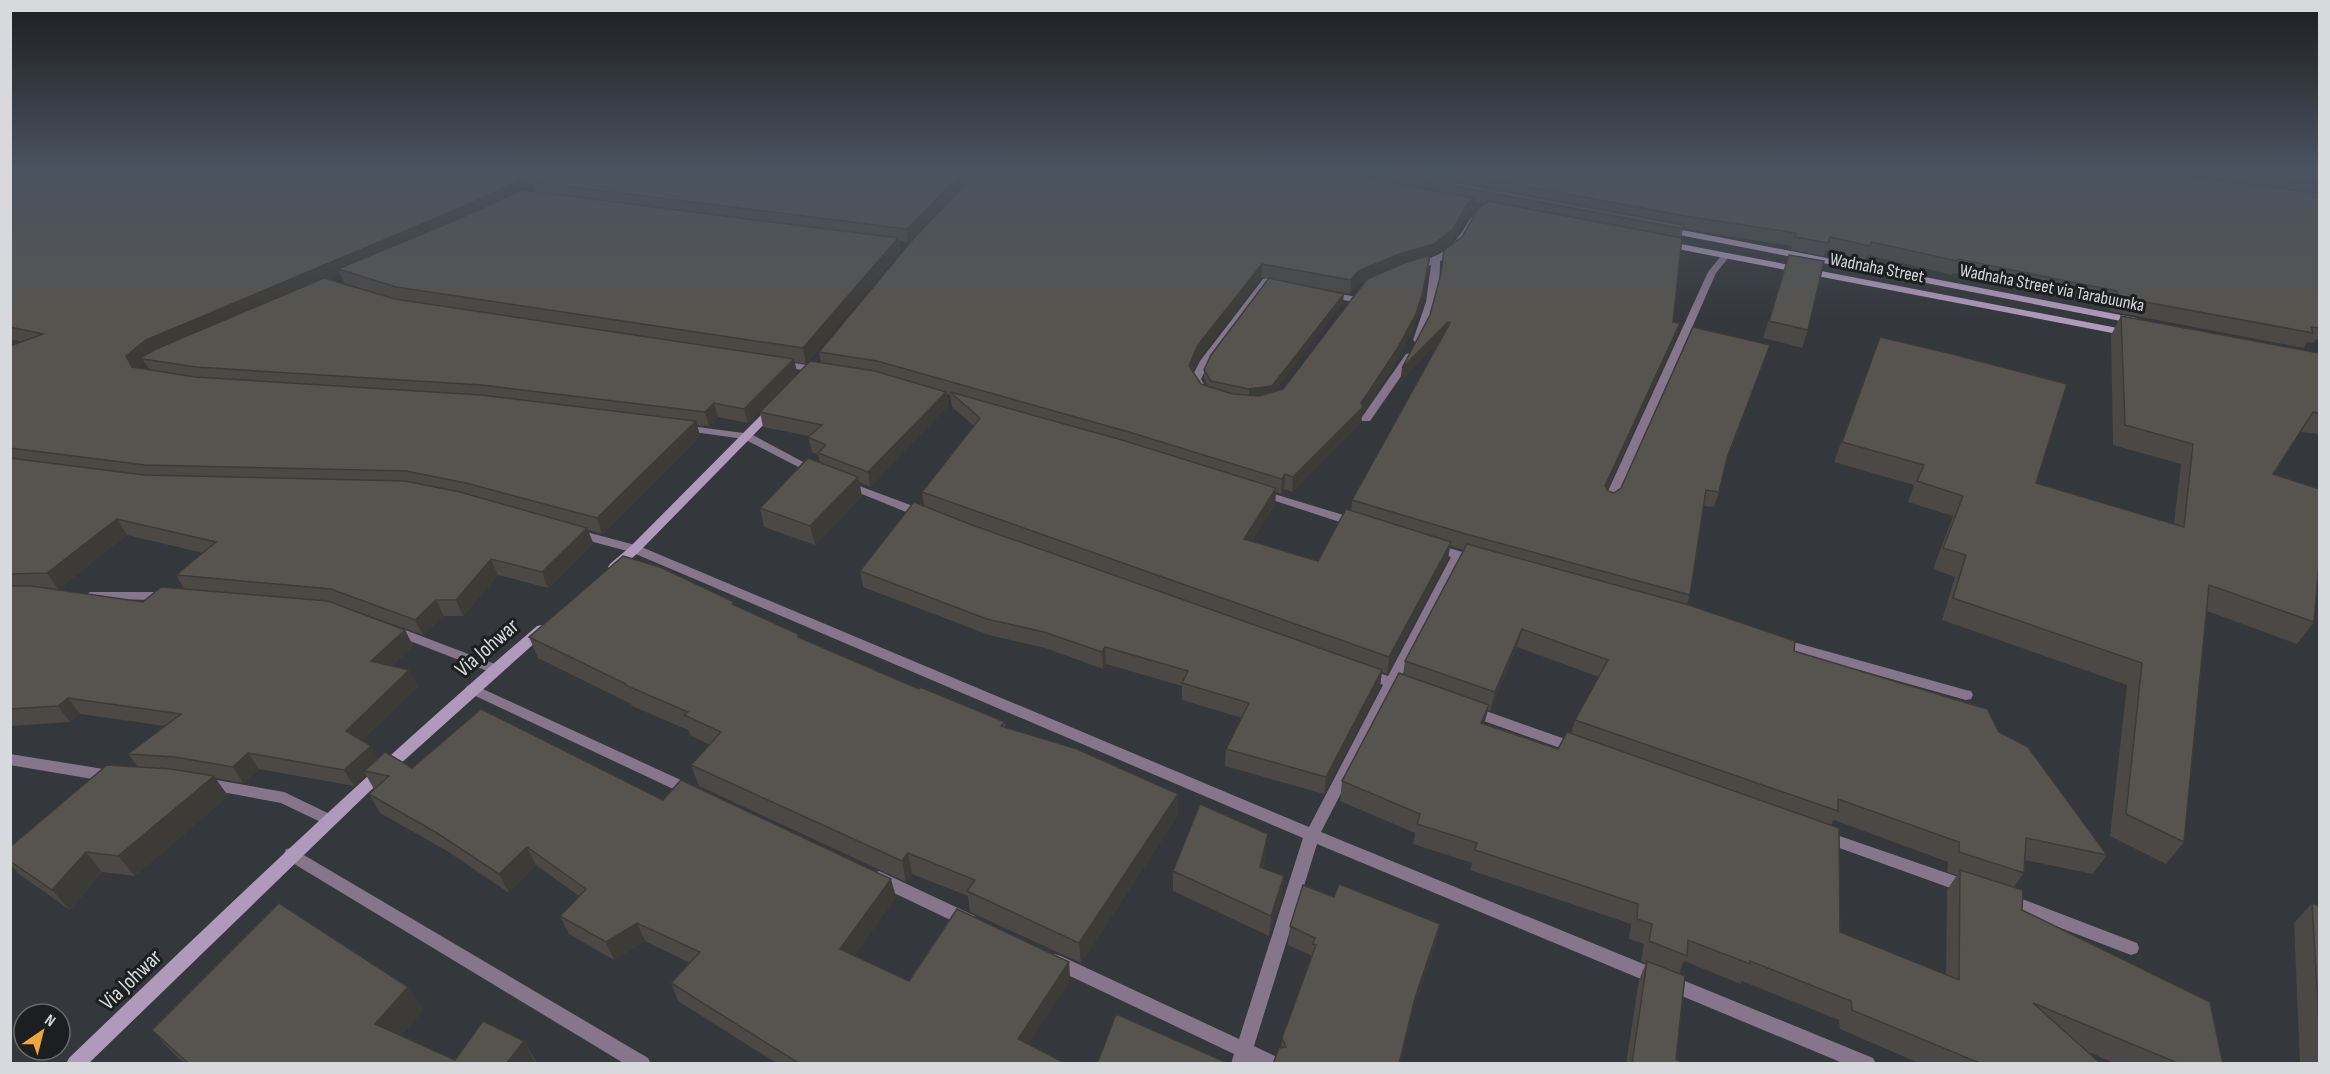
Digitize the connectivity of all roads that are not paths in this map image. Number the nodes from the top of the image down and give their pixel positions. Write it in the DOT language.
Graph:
graph roads {
  1 [pos="1470,221"];
  2 [pos="1657,228"];
  3 [pos="1650,241"];
  4 [pos="1725,257"];
  5 [pos="1436,261"];
  6 [pos="1401,271"];
  7 [pos="1288,285"];
  8 [pos="1361,289"];
  9 [pos="1321,292"];
  10 [pos="2145,322"];
  11 [pos="2135,334"];
  12 [pos="764,361"];
  13 [pos="833,372"];
  14 [pos="1214,397"];
  15 [pos="779,402"];
  16 [pos="1366,419"];
  17 [pos="676,427"];
  18 [pos="747,436"];
  19 [pos="1245,488"];
  20 [pos="1609,502"];
  21 [pos="936,519"];
  22 [pos="1368,526"];
  23 [pos="556,527"];
  24 [pos="1424,544"];
  25 [pos="635,549"];
  26 [pos="1458,555"];
  27 [pos="1492,564"];
  28 [pos="600,579"];
  29 [pos="75,596"];
  30 [pos="177,596"];
  31 [pos="556,616"];
  32 [pos="380,625"];
  33 [pos="1770,640"];
  34 [pos="495,669"];
  35 [pos="1359,671"];
  36 [pos="1392,683"];
  37 [pos="472,689"];
  38 [pos="1426,695"];
  39 [pos="1966,695"];
  40 [pos="1460,707"];
  41 [pos="1595,755"];
  42 [pos="10,759"];
  43 [pos="98,776"];
  44 [pos="120,777"];
  45 [pos="186,781"];
  46 [pos="81,790"];
  47 [pos="708,799"];
  48 [pos="329,820"];
  49 [pos="1808,832"];
  50 [pos="1312,835"];
  51 [pos="292,854"];
  52 [pos="869,874"];
  53 [pos="987,929"];
  54 [pos="2131,948"];
  55 [pos="1041,954"];
  56 [pos="1242,1056"];
  57 [pos="75,1064"];
  58 [pos="642,1064"];
  59 [pos="1273,1064"];
  60 [pos="1867,1064"];
  1 -- 5 [label="street"];
  2 -- 10 [label="main road, Wadnaha Street via Tarabuunka"];
  3 -- 4 [label="main road, Wadnaha Street"];
  4 -- 11 [label="main road, Wadnaha Street"];
  4 -- 20 [label="street"];
  5 -- 6 [label="street"];
  5 -- 16 [label="street"];
  7 -- 14 [label="street"];
  8 -- 9 [label="street"];
  12 -- 13 [label="street"];
  15 -- 18 [label="main road"];
  17 -- 18 [label="street"];
  18 -- 21 [label="street"];
  18 -- 25 [label="main road"];
  19 -- 22 [label="street"];
  23 -- 25 [label="street"];
  24 -- 26 [label="street"];
  25 -- 28 [label="main road"];
  25 -- 50 [label="street"];
  26 -- 27 [label="street"];
  26 -- 36 [label="street"];
  29 -- 30 [label="street"];
  31 -- 34 [label="main road, Via Johwar"];
  32 -- 34 [label="street"];
  33 -- 39 [label="street"];
  34 -- 37 [label="main road, Via Johwar"];
  35 -- 36 [label="street"];
  36 -- 38 [label="street"];
  36 -- 50 [label="street"];
  37 -- 47 [label="street"];
  37 -- 48 [label="main road, Via Johwar"];
  40 -- 41 [label="street"];
  42 -- 43 [label="street"];
  43 -- 44 [label="street"];
  43 -- 46 [label="street"];
  45 -- 48 [label="street"];
  48 -- 51 [label="main road, Via Johwar"];
  49 -- 54 [label="street"];
  50 -- 56 [label="street"];
  50 -- 60 [label="street"];
  51 -- 57 [label="main road, Via Johwar"];
  51 -- 58 [label="street"];
  52 -- 53 [label="street"];
  55 -- 56 [label="street"];
  56 -- 59 [label="street"];
}
